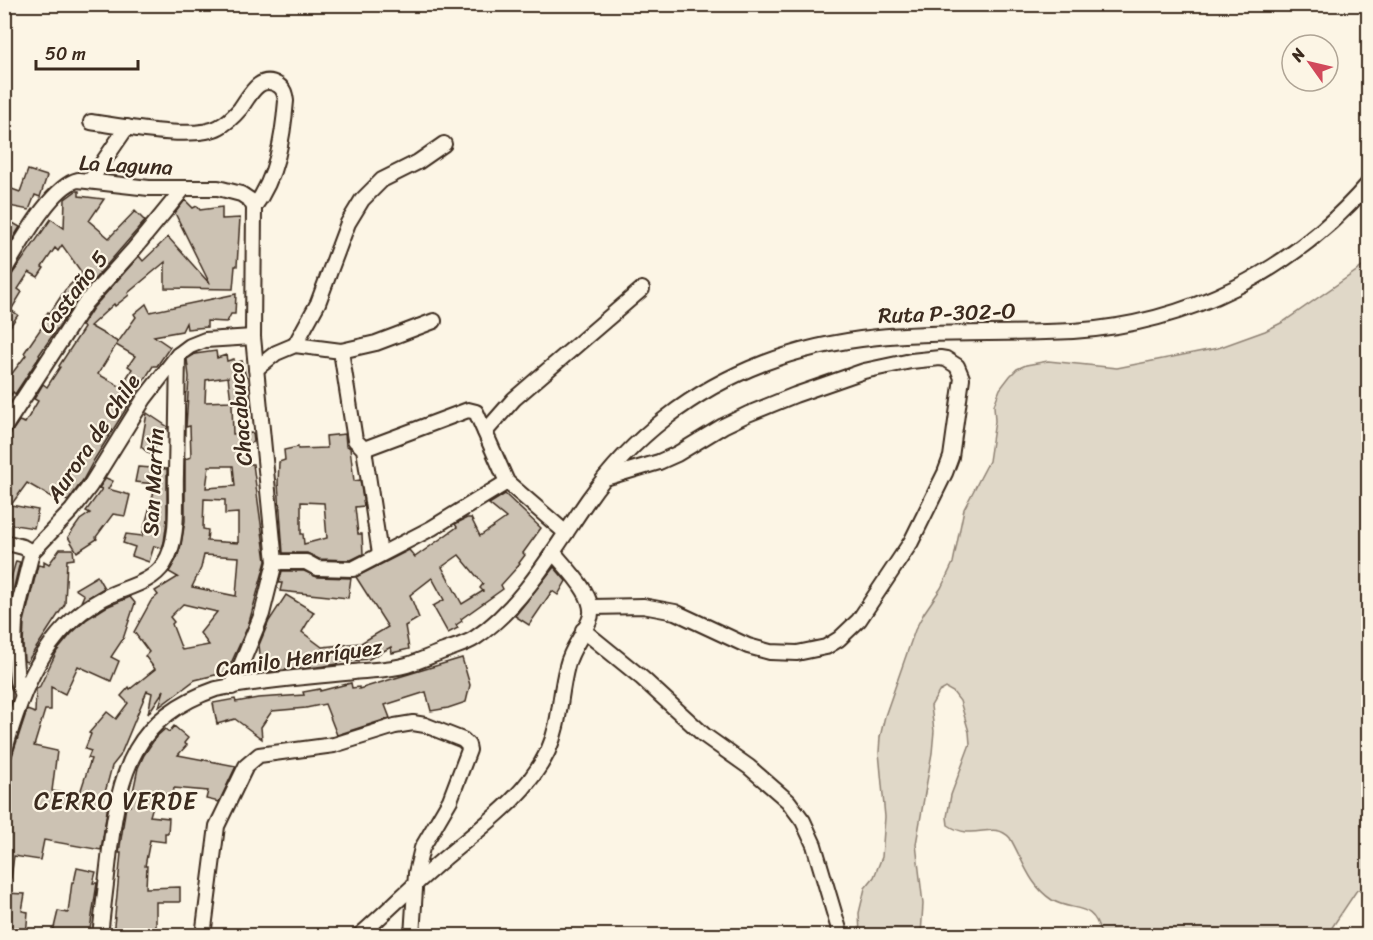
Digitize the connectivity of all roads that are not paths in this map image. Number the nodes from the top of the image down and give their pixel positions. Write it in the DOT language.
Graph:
graph roads {
  1 [pos="91,122"];
  2 [pos="127,128"];
  3 [pos="444,144"];
  4 [pos="90,180"];
  5 [pos="1368,184"];
  6 [pos="184,188"];
  7 [pos="254,207"];
  8 [pos="4,271"];
  9 [pos="642,289"];
  10 [pos="434,321"];
  11 [pos="253,337"];
  12 [pos="295,345"];
  13 [pos="341,351"];
  14 [pos="178,355"];
  15 [pos="256,369"];
  16 [pos="4,429"];
  17 [pos="485,432"];
  18 [pos="364,449"];
  19 [pos="605,478"];
  20 [pos="507,482"];
  21 [pos="4,542"];
  22 [pos="560,542"];
  23 [pos="32,552"];
  24 [pos="380,554"];
  25 [pos="275,562"];
  26 [pos="592,607"];
  27 [pos="583,630"];
  28 [pos="232,687"];
  29 [pos="23,695"];
  30 [pos="4,753"];
  31 [pos="415,885"];
  32 [pos="100,936"];
  33 [pos="203,936"];
  34 [pos="359,936"];
  35 [pos="411,936"];
  36 [pos="841,936"];
  1 -- 2 [label="street"];
  2 -- 4 [label="street"];
  2 -- 7 [label="street"];
  3 -- 12 [label="street"];
  4 -- 6 [label="street, La Laguna"];
  4 -- 8 [label="street, La Laguna"];
  5 -- 19 [label="street, Ruta P-302-O"];
  6 -- 7 [label="street"];
  6 -- 16 [label="street, Castaño 5"];
  7 -- 11 [label="street, Chacabuco"];
  9 -- 17 [label="street"];
  10 -- 13 [label="street"];
  11 -- 14 [label="street, Aurora de Chile"];
  11 -- 15 [label="street, Chacabuco"];
  12 -- 13 [label="street"];
  12 -- 15 [label="street"];
  13 -- 18 [label="street"];
  14 -- 23 [label="street, Aurora de Chile"];
  14 -- 29 [label="street, San Martín"];
  15 -- 25 [label="street, Chacabuco"];
  17 -- 18 [label="street"];
  17 -- 20 [label="street"];
  18 -- 24 [label="street"];
  19 -- 22 [label="street, Ruta P-302-O"];
  19 -- 26 [label="street"];
  20 -- 22 [label="street"];
  20 -- 24 [label="street"];
  21 -- 23 [label="street"];
  22 -- 26 [label="street"];
  22 -- 28 [label="street, Camilo Henríquez"];
  23 -- 29 [label="street, Aurora de Chile"];
  24 -- 25 [label="street"];
  25 -- 28 [label="street, Chacabuco"];
  26 -- 27 [label="street"];
  27 -- 31 [label="street"];
  27 -- 36 [label="street"];
  28 -- 32 [label="street, Camilo Henríquez"];
  29 -- 30 [label="street, San Martín"];
  31 -- 33 [label="street"];
  31 -- 34 [label="street"];
  31 -- 35 [label="street"];
}
